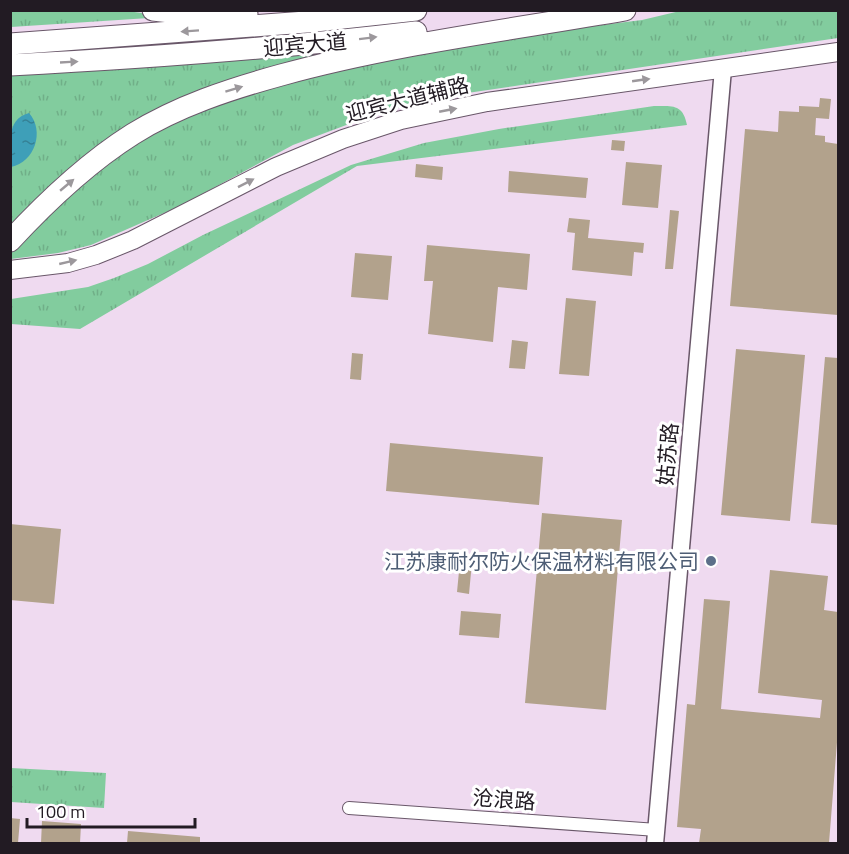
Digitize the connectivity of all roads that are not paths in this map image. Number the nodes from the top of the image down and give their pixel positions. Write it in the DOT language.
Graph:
graph roads {
  1 [pos="153,10"];
  2 [pos="359,10"];
  3 [pos="416,10"];
  4 [pos="598,10"];
  5 [pos="625,10"];
  6 [pos="10,44"];
  7 [pos="838,52"];
  8 [pos="10,65"];
  9 [pos="723,69"];
  10 [pos="10,241"];
  11 [pos="10,270"];
  12 [pos="349,808"];
  13 [pos="656,837"];
  1 -- 2 [label="highway"];
  3 -- 6 [label="highway, 迎宾大道, one-way"];
  8 -- 4 [label="highway, 迎宾大道, one-way"];
  10 -- 5 [label="highway, one-way"];
  7 -- 9 [label="main road, 迎宾大道辅路"];
  11 -- 9 [label="main road, 迎宾大道辅路, one-way"];
  9 -- 13 [label="street, 姑苏路"];
  12 -- 13 [label="street, 沧浪路"];
}
